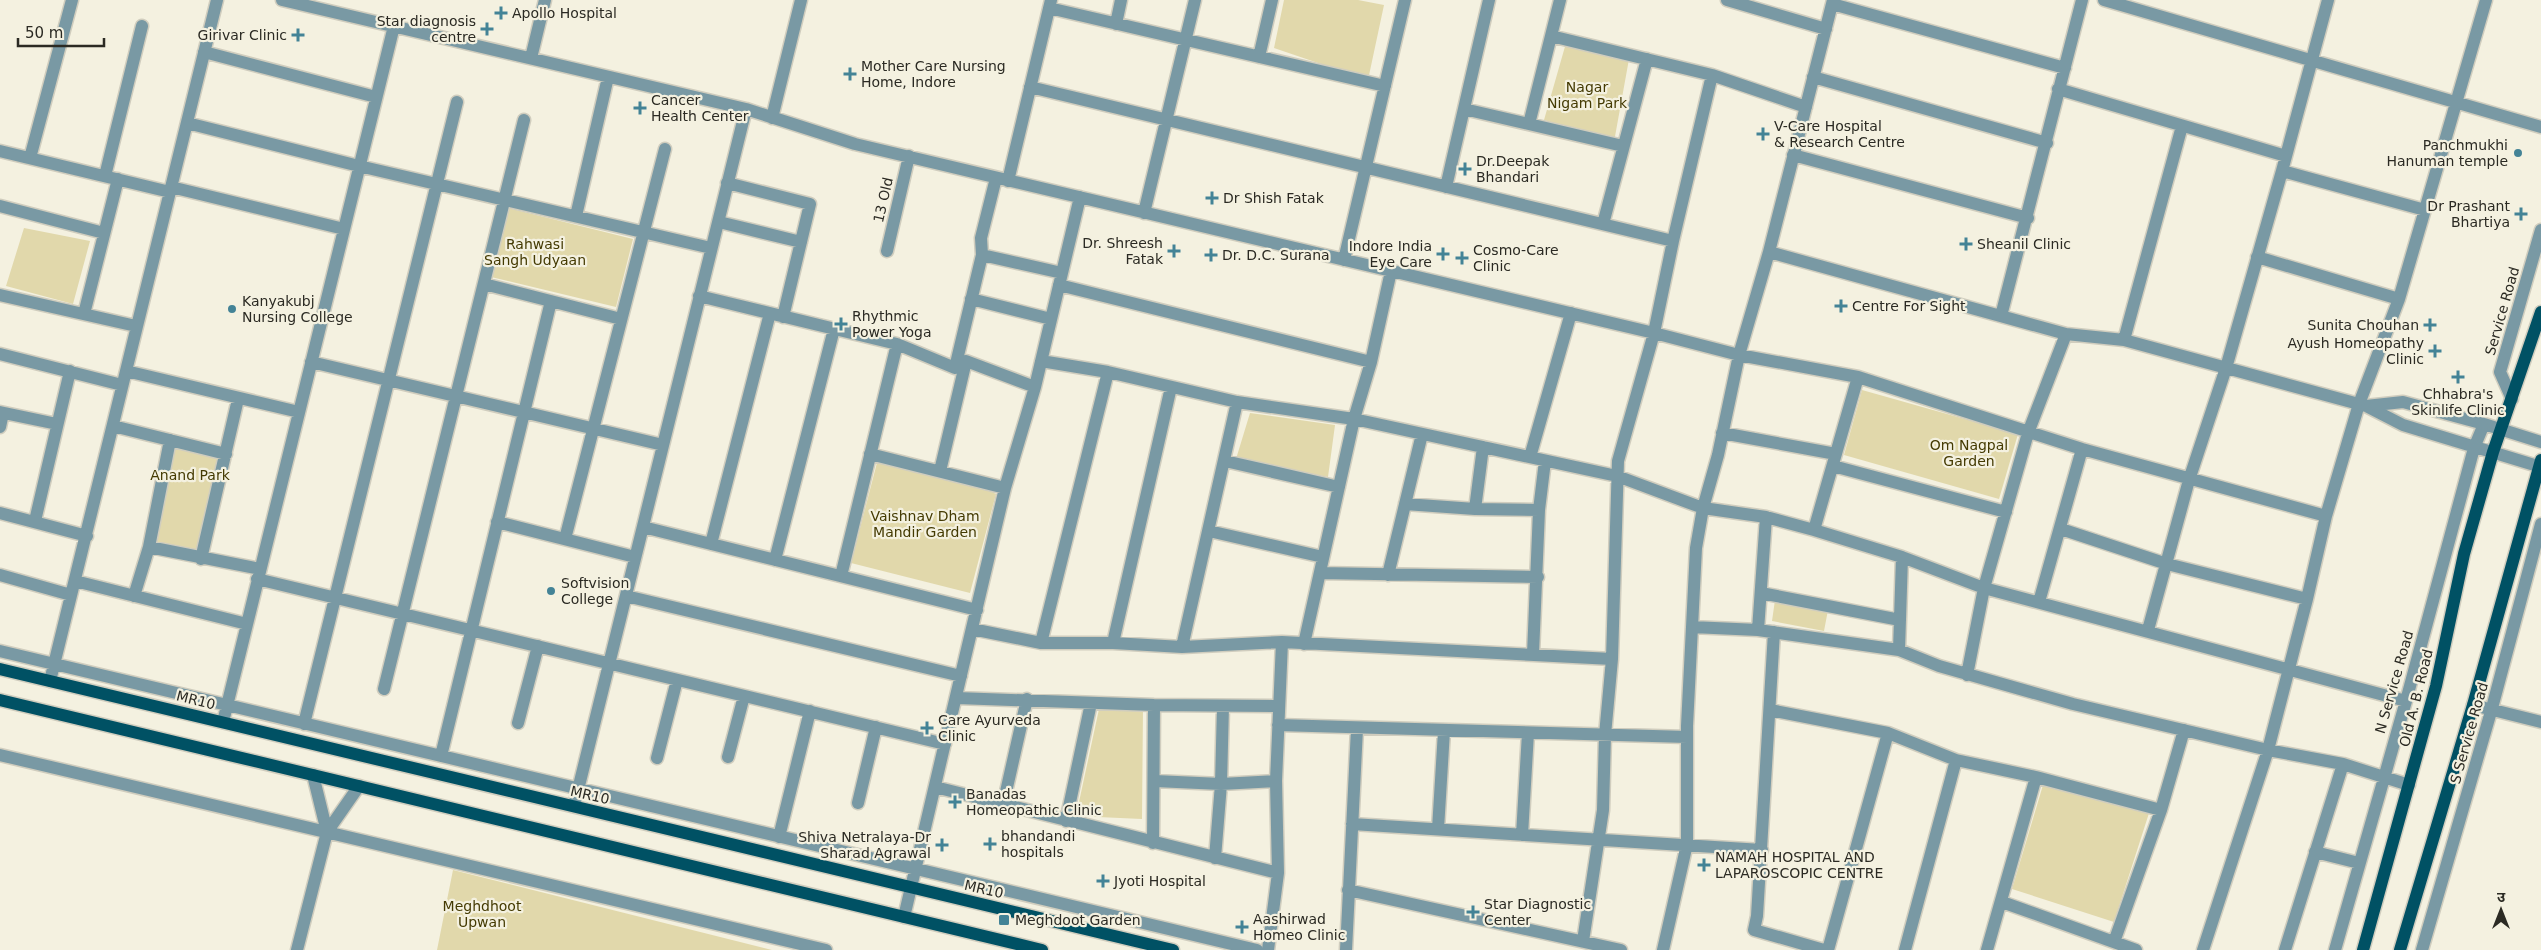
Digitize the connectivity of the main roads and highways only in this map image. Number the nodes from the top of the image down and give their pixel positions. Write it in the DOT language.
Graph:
graph roads {
  1 [pos="2541,312"];
  2 [pos="2540,464"];
  3 [pos="0,669"];
  4 [pos="0,700"];
  5 [pos="1042,950"];
  6 [pos="1173,950"];
  7 [pos="2362,950"];
  8 [pos="2400,950"];
  1 -- 7 [label="main road, Old A. B. Road"];
  2 -- 8 [label="main road"];
  3 -- 6 [label="main road, MR10"];
  4 -- 5 [label="main road"];
}
